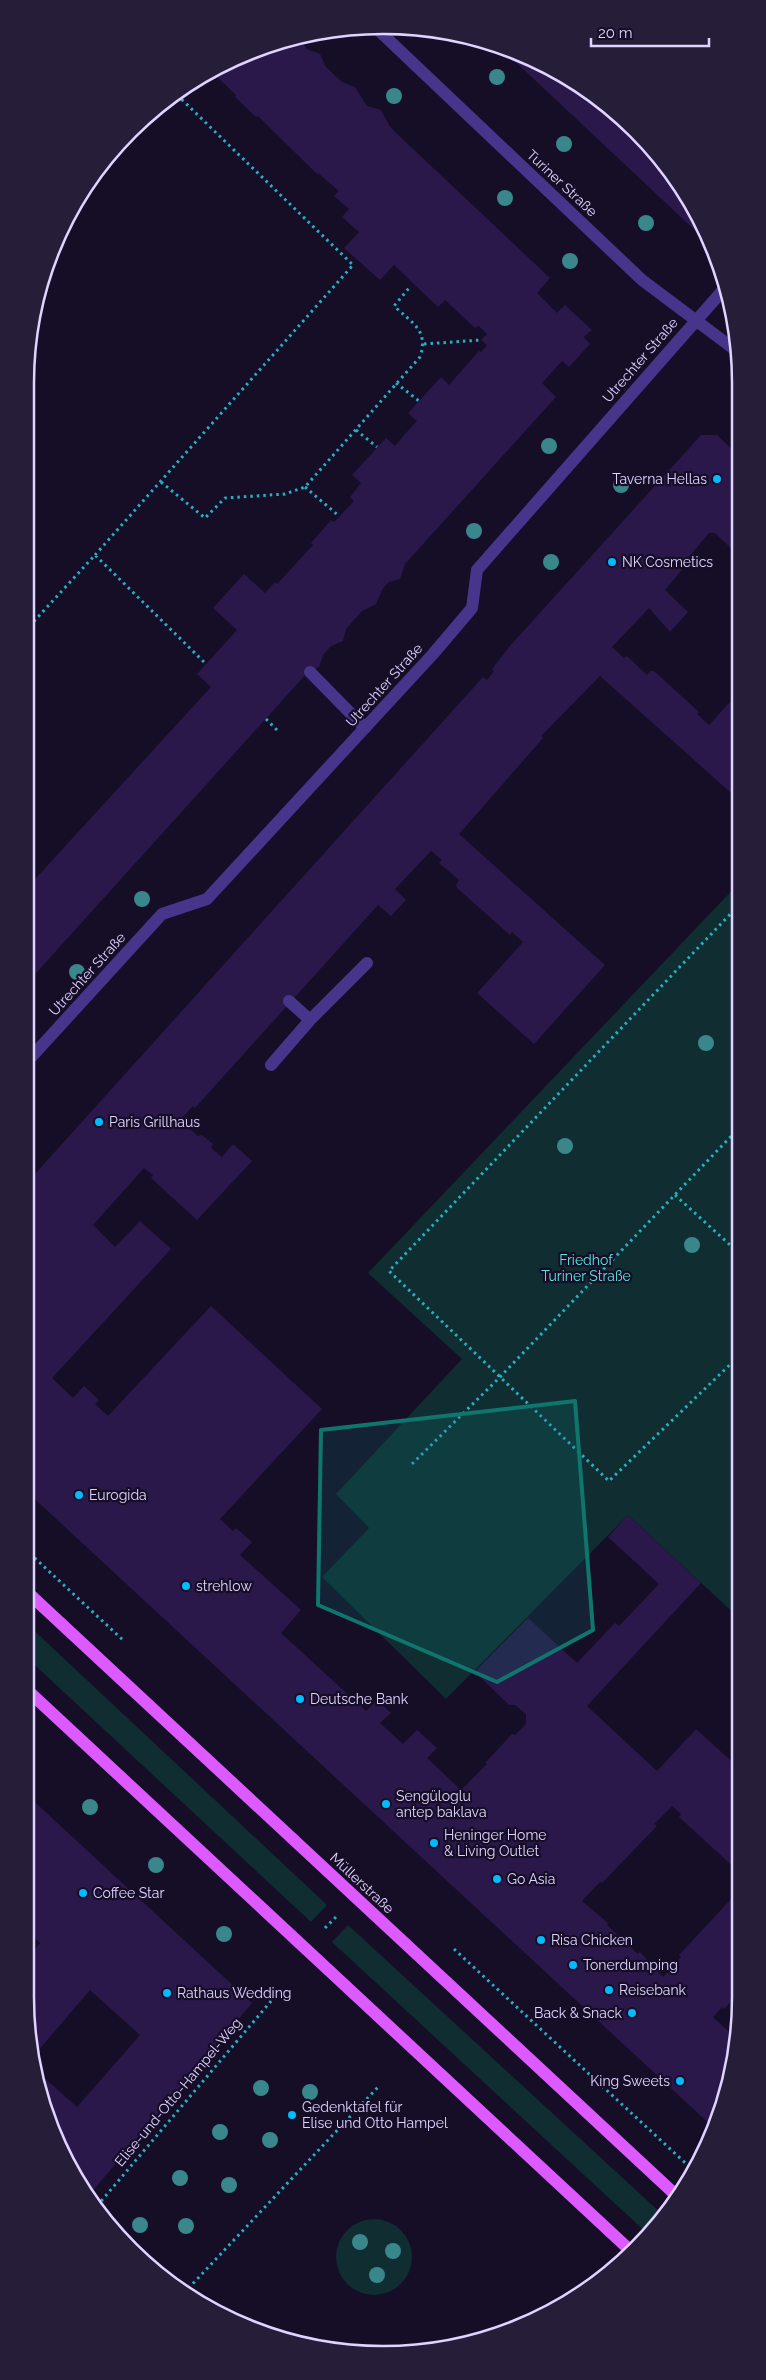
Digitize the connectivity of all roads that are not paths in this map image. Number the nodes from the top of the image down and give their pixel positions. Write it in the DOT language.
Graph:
graph roads {
  1 [pos="382,34"];
  2 [pos="720,293"];
  3 [pos="696,318"];
  4 [pos="730,346"];
  5 [pos="310,672"];
  6 [pos="365,728"];
  7 [pos="367,962"];
  8 [pos="289,1001"];
  9 [pos="310,1020"];
  10 [pos="34,1054"];
  11 [pos="271,1065"];
  12 [pos="34,1598"];
  13 [pos="34,1696"];
  14 [pos="672,2192"];
  15 [pos="627,2247"];
  1 -- 3 [label="street, Turiner Straße"];
  2 -- 3 [label="street, Utrechter Straße"];
  3 -- 4 [label="street, Turiner Straße"];
  3 -- 6 [label="street, Utrechter Straße"];
  5 -- 6 [label="street"];
  6 -- 10 [label="street, Utrechter Straße"];
  7 -- 9 [label="street"];
  8 -- 9 [label="street"];
  9 -- 11 [label="street"];
  12 -- 14 [label="main road, Müllerstraße"];
  13 -- 15 [label="main road"];
}
